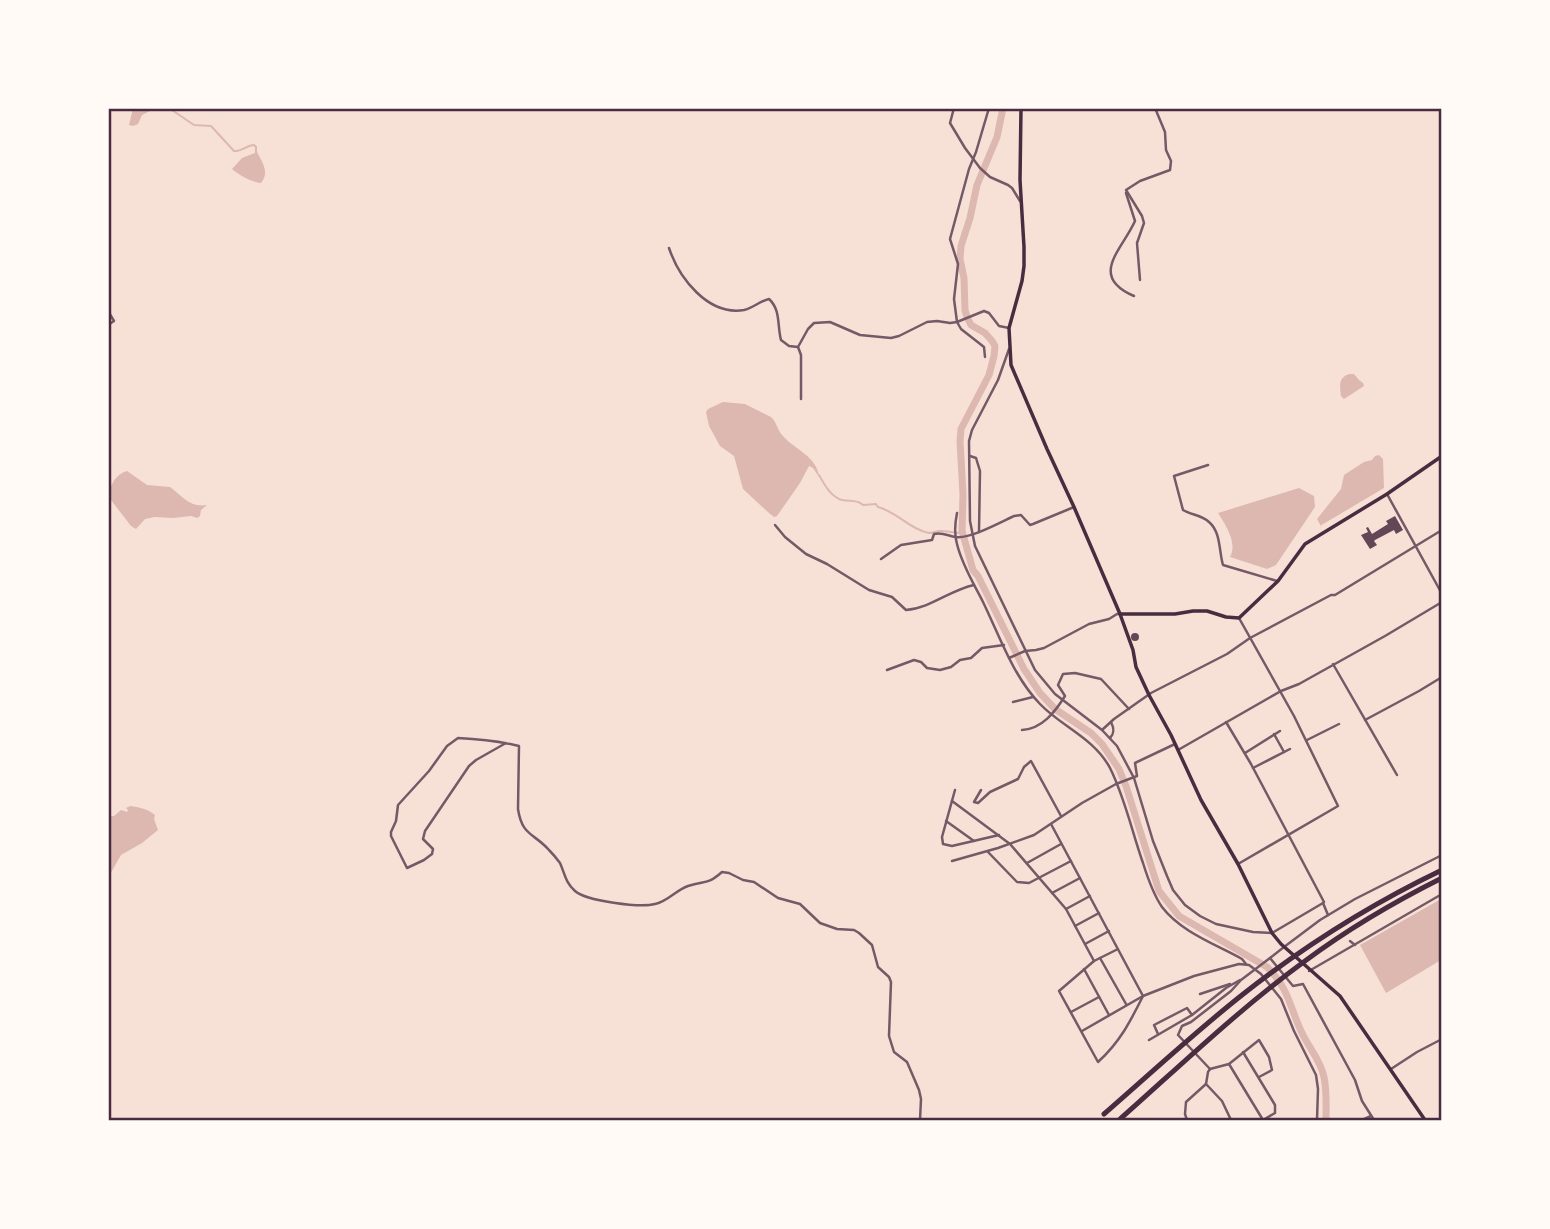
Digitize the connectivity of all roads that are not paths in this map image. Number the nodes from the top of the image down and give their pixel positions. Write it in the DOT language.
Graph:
graph roads {
  1 [pos="954,108"];
  2 [pos="989,108"];
  3 [pos="1021,108"];
  4 [pos="1155,108"];
  5 [pos="973,158"];
  6 [pos="1126,190"];
  7 [pos="1021,202"];
  8 [pos="669,248"];
  9 [pos="1140,280"];
  10 [pos="1134,296"];
  11 [pos="108,311"];
  12 [pos="958,322"];
  13 [pos="108,325"];
  14 [pos="1009,328"];
  15 [pos="1010,346"];
  16 [pos="798,347"];
  17 [pos="985,357"];
  18 [pos="801,399"];
  19 [pos="969,456"];
  20 [pos="1441,456"];
  21 [pos="1208,465"];
  22 [pos="1387,494"];
  23 [pos="1074,507"];
  24 [pos="957,513"];
  25 [pos="775,525"];
  26 [pos="1441,530"];
  27 [pos="979,532"];
  28 [pos="956,535"];
  29 [pos="970,535"];
  30 [pos="1416,546"];
  31 [pos="881,559"];
  32 [pos="1278,581"];
  33 [pos="974,585"];
  34 [pos="1441,594"];
  35 [pos="1441,602"];
  36 [pos="1120,614"];
  37 [pos="1239,618"];
  38 [pos="1251,638"];
  39 [pos="1004,645"];
  40 [pos="1023,651"];
  41 [pos="1010,658"];
  42 [pos="1333,664"];
  43 [pos="887,670"];
  44 [pos="1441,677"];
  45 [pos="1281,691"];
  46 [pos="1149,695"];
  47 [pos="1034,697"];
  48 [pos="1013,702"];
  49 [pos="1062,702"];
  50 [pos="1129,709"];
  51 [pos="1052,714"];
  52 [pos="1365,720"];
  53 [pos="1111,722"];
  54 [pos="1226,722"];
  55 [pos="1339,724"];
  56 [pos="1022,730"];
  57 [pos="1102,730"];
  58 [pos="1280,731"];
  59 [pos="1274,734"];
  60 [pos="1110,738"];
  61 [pos="1307,740"];
  62 [pos="506,743"];
  63 [pos="1175,744"];
  64 [pos="1290,749"];
  65 [pos="1178,750"];
  66 [pos="1284,752"];
  67 [pos="1245,753"];
  68 [pos="1253,768"];
  69 [pos="1397,775"];
  70 [pos="1131,779"];
  71 [pos="1117,784"];
  72 [pos="955,790"];
  73 [pos="981,790"];
  74 [pos="952,801"];
  75 [pos="1061,816"];
  76 [pos="946,821"];
  77 [pos="1051,824"];
  78 [pos="999,835"];
  79 [pos="1289,835"];
  80 [pos="974,841"];
  81 [pos="1010,844"];
  82 [pos="1062,844"];
  83 [pos="988,851"];
  84 [pos="1441,855"];
  85 [pos="952,861"];
  86 [pos="1071,861"];
  87 [pos="1027,863"];
  88 [pos="1238,864"];
  89 [pos="1441,870"];
  90 [pos="1040,878"];
  91 [pos="1080,878"];
  92 [pos="1441,878"];
  93 [pos="1052,893"];
  94 [pos="1441,894"];
  95 [pos="1090,896"];
  96 [pos="1323,903"];
  97 [pos="1066,909"];
  98 [pos="1099,913"];
  99 [pos="1331,914"];
  100 [pos="1336,919"];
  101 [pos="1075,926"];
  102 [pos="1313,926"];
  103 [pos="1109,931"];
  104 [pos="1317,932"];
  105 [pos="1272,933"];
  106 [pos="1350,941"];
  107 [pos="1085,944"];
  108 [pos="1355,945"];
  109 [pos="1284,947"];
  110 [pos="1118,949"];
  111 [pos="1100,958"];
  112 [pos="1269,958"];
  113 [pos="1094,961"];
  114 [pos="1246,964"];
  115 [pos="1084,969"];
  116 [pos="1255,969"];
  117 [pos="1309,971"];
  118 [pos="1241,980"];
  119 [pos="1233,984"];
  120 [pos="1200,994"];
  121 [pos="1143,996"];
  122 [pos="1099,997"];
  123 [pos="1126,1005"];
  124 [pos="1071,1012"];
  125 [pos="1109,1015"];
  126 [pos="1192,1015"];
  127 [pos="1082,1031"];
  128 [pos="1158,1034"];
  129 [pos="1441,1039"];
  130 [pos="1149,1040"];
  131 [pos="1243,1052"];
  132 [pos="1229,1064"];
  133 [pos="1210,1069"];
  134 [pos="1391,1069"];
  135 [pos="1259,1077"];
  136 [pos="1206,1084"];
  137 [pos="1104,1114"];
  138 [pos="1371,1115"];
  139 [pos="919,1121"];
  140 [pos="1119,1121"];
  141 [pos="1187,1121"];
  142 [pos="1231,1121"];
  143 [pos="1318,1121"];
  144 [pos="1362,1121"];
  145 [pos="1374,1121"];
  146 [pos="1425,1121"];
  1 -- 5 [label="street"];
  2 -- 5 [label="street"];
  3 -- 7 [label="main road"];
  4 -- 6 [label="street"];
  5 -- 7 [label="street"];
  5 -- 12 [label="street"];
  6 -- 9 [label="street"];
  6 -- 10 [label="street"];
  7 -- 14 [label="main road"];
  8 -- 16 [label="street"];
  11 -- 13 [label="street"];
  12 -- 14 [label="street"];
  12 -- 16 [label="street"];
  12 -- 17 [label="street"];
  14 -- 15 [label="main road"];
  15 -- 19 [label="street"];
  15 -- 23 [label="main road"];
  16 -- 18 [label="street"];
  19 -- 27 [label="street"];
  19 -- 29 [label="street"];
  20 -- 22 [label="main road"];
  21 -- 32 [label="street"];
  22 -- 30 [label="street"];
  22 -- 32 [label="main road"];
  23 -- 27 [label="street"];
  23 -- 36 [label="main road"];
  24 -- 28 [label="street"];
  25 -- 33 [label="street"];
  26 -- 30 [label="street"];
  27 -- 29 [label="street"];
  28 -- 29 [label="street"];
  28 -- 31 [label="street"];
  28 -- 33 [label="street"];
  29 -- 40 [label="street"];
  30 -- 34 [label="street"];
  30 -- 38 [label="street"];
  32 -- 37 [label="main road"];
  33 -- 39 [label="street"];
  35 -- 42 [label="street"];
  36 -- 37 [label="main road"];
  36 -- 40 [label="street"];
  36 -- 46 [label="main road"];
  37 -- 38 [label="street"];
  38 -- 45 [label="street"];
  38 -- 46 [label="street"];
  39 -- 41 [label="street"];
  39 -- 43 [label="street"];
  40 -- 41 [label="street"];
  40 -- 49 [label="street"];
  41 -- 47 [label="street"];
  42 -- 45 [label="street"];
  42 -- 52 [label="street"];
  44 -- 52 [label="street"];
  45 -- 54 [label="street"];
  45 -- 61 [label="street"];
  46 -- 50 [label="street"];
  46 -- 63 [label="main road"];
  47 -- 48 [label="street"];
  47 -- 51 [label="street"];
  49 -- 50 [label="street"];
  49 -- 51 [label="street"];
  49 -- 57 [label="street"];
  50 -- 53 [label="street"];
  51 -- 56 [label="street"];
  51 -- 71 [label="street"];
  52 -- 69 [label="street"];
  53 -- 57 [label="street"];
  53 -- 60 [label="street"];
  54 -- 65 [label="street"];
  54 -- 67 [label="street"];
  55 -- 61 [label="street"];
  57 -- 60 [label="street"];
  58 -- 59 [label="street"];
  59 -- 66 [label="street"];
  59 -- 67 [label="street"];
  60 -- 70 [label="street"];
  61 -- 79 [label="street"];
  62 -- 62 [label="street"];
  62 -- 139 [label="street"];
  63 -- 65 [label="main road"];
  63 -- 70 [label="street"];
  64 -- 66 [label="street"];
  65 -- 88 [label="main road"];
  66 -- 68 [label="street"];
  67 -- 68 [label="street"];
  68 -- 79 [label="street"];
  70 -- 71 [label="street"];
  70 -- 105 [label="street"];
  71 -- 75 [label="street"];
  71 -- 114 [label="street"];
  72 -- 74 [label="street"];
  73 -- 75 [label="street"];
  74 -- 76 [label="street"];
  74 -- 78 [label="street"];
  75 -- 77 [label="street"];
  76 -- 80 [label="street"];
  76 -- 80 [label="street"];
  77 -- 81 [label="street"];
  77 -- 82 [label="street"];
  78 -- 80 [label="street"];
  78 -- 81 [label="street"];
  79 -- 88 [label="street"];
  79 -- 96 [label="street"];
  81 -- 83 [label="street"];
  81 -- 87 [label="street"];
  82 -- 86 [label="street"];
  82 -- 87 [label="street"];
  83 -- 85 [label="street"];
  83 -- 90 [label="street"];
  84 -- 99 [label="street"];
  86 -- 90 [label="street"];
  86 -- 91 [label="street"];
  87 -- 90 [label="street"];
  88 -- 105 [label="main road"];
  89 -- 137 [label="highway"];
  90 -- 93 [label="street"];
  91 -- 93 [label="street"];
  91 -- 95 [label="street"];
  92 -- 140 [label="highway"];
  93 -- 97 [label="street"];
  94 -- 108 [label="street"];
  95 -- 97 [label="street"];
  95 -- 98 [label="street"];
  96 -- 99 [label="street"];
  96 -- 105 [label="street"];
  97 -- 101 [label="street"];
  98 -- 101 [label="street"];
  98 -- 103 [label="street"];
  99 -- 100 [label="street"];
  99 -- 102 [label="street"];
  101 -- 107 [label="street"];
  102 -- 104 [label="street"];
  102 -- 109 [label="street"];
  103 -- 107 [label="street"];
  103 -- 110 [label="street"];
  105 -- 109 [label="main road"];
  106 -- 108 [label="street"];
  107 -- 113 [label="street"];
  108 -- 117 [label="street"];
  109 -- 112 [label="street"];
  109 -- 117 [label="main road"];
  110 -- 111 [label="street"];
  110 -- 121 [label="street"];
  111 -- 113 [label="street"];
  111 -- 123 [label="street"];
  112 -- 116 [label="street"];
  112 -- 138 [label="street"];
  113 -- 115 [label="street"];
  114 -- 116 [label="street"];
  114 -- 121 [label="street"];
  115 -- 122 [label="street"];
  115 -- 124 [label="street"];
  116 -- 118 [label="street"];
  116 -- 143 [label="street"];
  117 -- 134 [label="main road"];
  118 -- 119 [label="street"];
  118 -- 133 [label="street"];
  119 -- 120 [label="street"];
  119 -- 126 [label="street"];
  121 -- 123 [label="street"];
  121 -- 127 [label="street"];
  122 -- 124 [label="street"];
  122 -- 125 [label="street"];
  123 -- 125 [label="street"];
  124 -- 127 [label="street"];
  125 -- 127 [label="street"];
  126 -- 128 [label="street"];
  126 -- 128 [label="street"];
  128 -- 130 [label="street"];
  129 -- 134 [label="street"];
  131 -- 132 [label="street"];
  131 -- 135 [label="street"];
  131 -- 135 [label="street"];
  132 -- 133 [label="street"];
  132 -- 135 [label="street"];
  133 -- 136 [label="street"];
  134 -- 146 [label="main road"];
  136 -- 141 [label="street"];
  136 -- 142 [label="street"];
  138 -- 144 [label="street"];
  138 -- 145 [label="street"];
}
